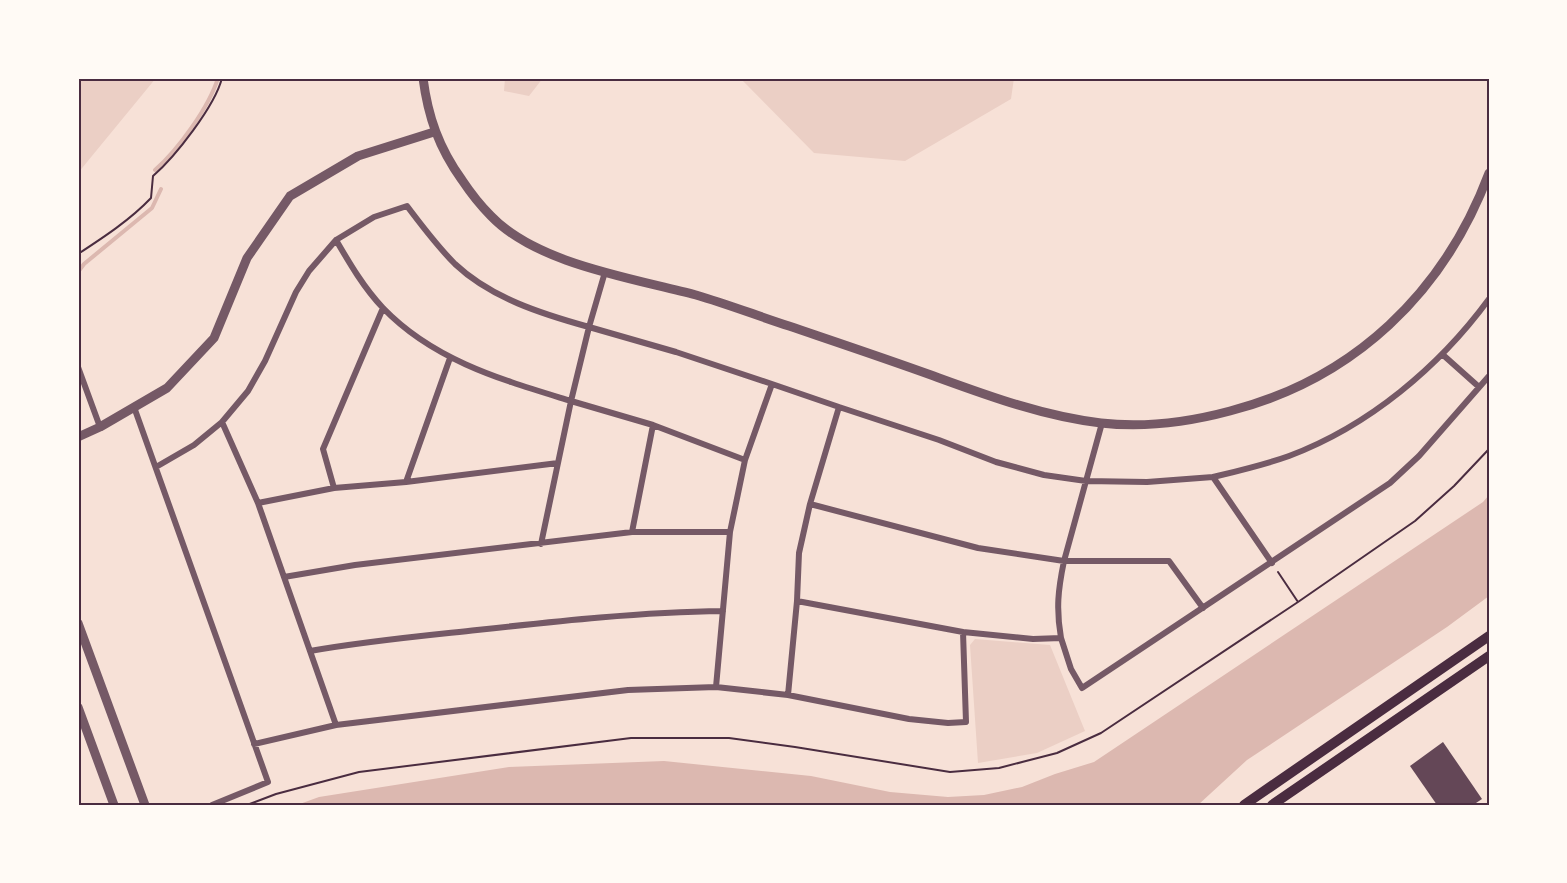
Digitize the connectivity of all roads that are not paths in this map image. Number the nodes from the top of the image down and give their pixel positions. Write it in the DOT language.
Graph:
graph roads {
  1 [pos="423,78"];
  2 [pos="434,132"];
  3 [pos="1489,174"];
  4 [pos="336,240"];
  5 [pos="605,272"];
  6 [pos="1489,299"];
  7 [pos="383,308"];
  8 [pos="589,327"];
  9 [pos="1442,354"];
  10 [pos="450,358"];
  11 [pos="78,367"];
  12 [pos="1489,376"];
  13 [pos="772,384"];
  14 [pos="1479,387"];
  15 [pos="571,401"];
  16 [pos="134,407"];
  17 [pos="839,407"];
  18 [pos="222,423"];
  19 [pos="1102,423"];
  20 [pos="653,425"];
  21 [pos="100,427"];
  22 [pos="78,437"];
  23 [pos="745,459"];
  24 [pos="558,463"];
  25 [pos="156,467"];
  26 [pos="1213,477"];
  27 [pos="1086,481"];
  28 [pos="406,482"];
  29 [pos="334,488"];
  30 [pos="258,503"];
  31 [pos="810,504"];
  32 [pos="632,532"];
  33 [pos="730,532"];
  34 [pos="541,544"];
  35 [pos="1064,561"];
  36 [pos="1272,563"];
  37 [pos="284,577"];
  38 [pos="797,601"];
  39 [pos="1203,608"];
  40 [pos="723,611"];
  41 [pos="78,623"];
  42 [pos="963,632"];
  43 [pos="1489,636"];
  44 [pos="1061,638"];
  45 [pos="310,651"];
  46 [pos="1489,656"];
  47 [pos="716,687"];
  48 [pos="788,695"];
  49 [pos="78,707"];
  50 [pos="336,725"];
  51 [pos="254,744"];
  52 [pos="114,805"];
  53 [pos="145,805"];
  54 [pos="212,805"];
  55 [pos="1244,805"];
  56 [pos="1272,805"];
  1 -- 2 [label="street"];
  2 -- 5 [label="street"];
  2 -- 16 [label="street"];
  3 -- 19 [label="street"];
  4 -- 7 [label="street"];
  4 -- 8 [label="street"];
  4 -- 18 [label="street"];
  5 -- 8 [label="street"];
  5 -- 19 [label="street"];
  6 -- 9 [label="street"];
  7 -- 10 [label="street"];
  7 -- 29 [label="street"];
  8 -- 13 [label="street"];
  8 -- 15 [label="street"];
  9 -- 14 [label="street"];
  9 -- 26 [label="street"];
  10 -- 15 [label="street"];
  10 -- 28 [label="street"];
  11 -- 21 [label="street"];
  12 -- 14 [label="street"];
  13 -- 17 [label="street"];
  13 -- 23 [label="street"];
  14 -- 36 [label="street"];
  15 -- 20 [label="street"];
  15 -- 24 [label="street"];
  16 -- 21 [label="street"];
  16 -- 25 [label="street"];
  17 -- 27 [label="street"];
  17 -- 31 [label="street"];
  18 -- 25 [label="street"];
  18 -- 30 [label="street"];
  19 -- 27 [label="street"];
  20 -- 23 [label="street"];
  20 -- 32 [label="street"];
  21 -- 22 [label="street"];
  23 -- 33 [label="street"];
  24 -- 28 [label="street"];
  24 -- 34 [label="street"];
  25 -- 51 [label="street"];
  26 -- 27 [label="street"];
  26 -- 36 [label="street"];
  27 -- 35 [label="street"];
  28 -- 29 [label="street"];
  29 -- 30 [label="street"];
  30 -- 37 [label="street"];
  31 -- 35 [label="street"];
  31 -- 38 [label="street"];
  32 -- 33 [label="street"];
  32 -- 34 [label="street"];
  33 -- 40 [label="street"];
  34 -- 37 [label="street"];
  35 -- 39 [label="street"];
  35 -- 44 [label="street"];
  36 -- 39 [label="street"];
  37 -- 45 [label="street"];
  38 -- 42 [label="street"];
  38 -- 48 [label="street"];
  39 -- 44 [label="street"];
  40 -- 45 [label="street"];
  40 -- 47 [label="street"];
  41 -- 53 [label="street"];
  42 -- 44 [label="street"];
  42 -- 48 [label="street"];
  43 -- 55 [label="main road"];
  45 -- 50 [label="street"];
  46 -- 56 [label="main road"];
  47 -- 48 [label="street"];
  47 -- 50 [label="street"];
  49 -- 52 [label="street"];
  50 -- 51 [label="street"];
  51 -- 54 [label="street"];
}
